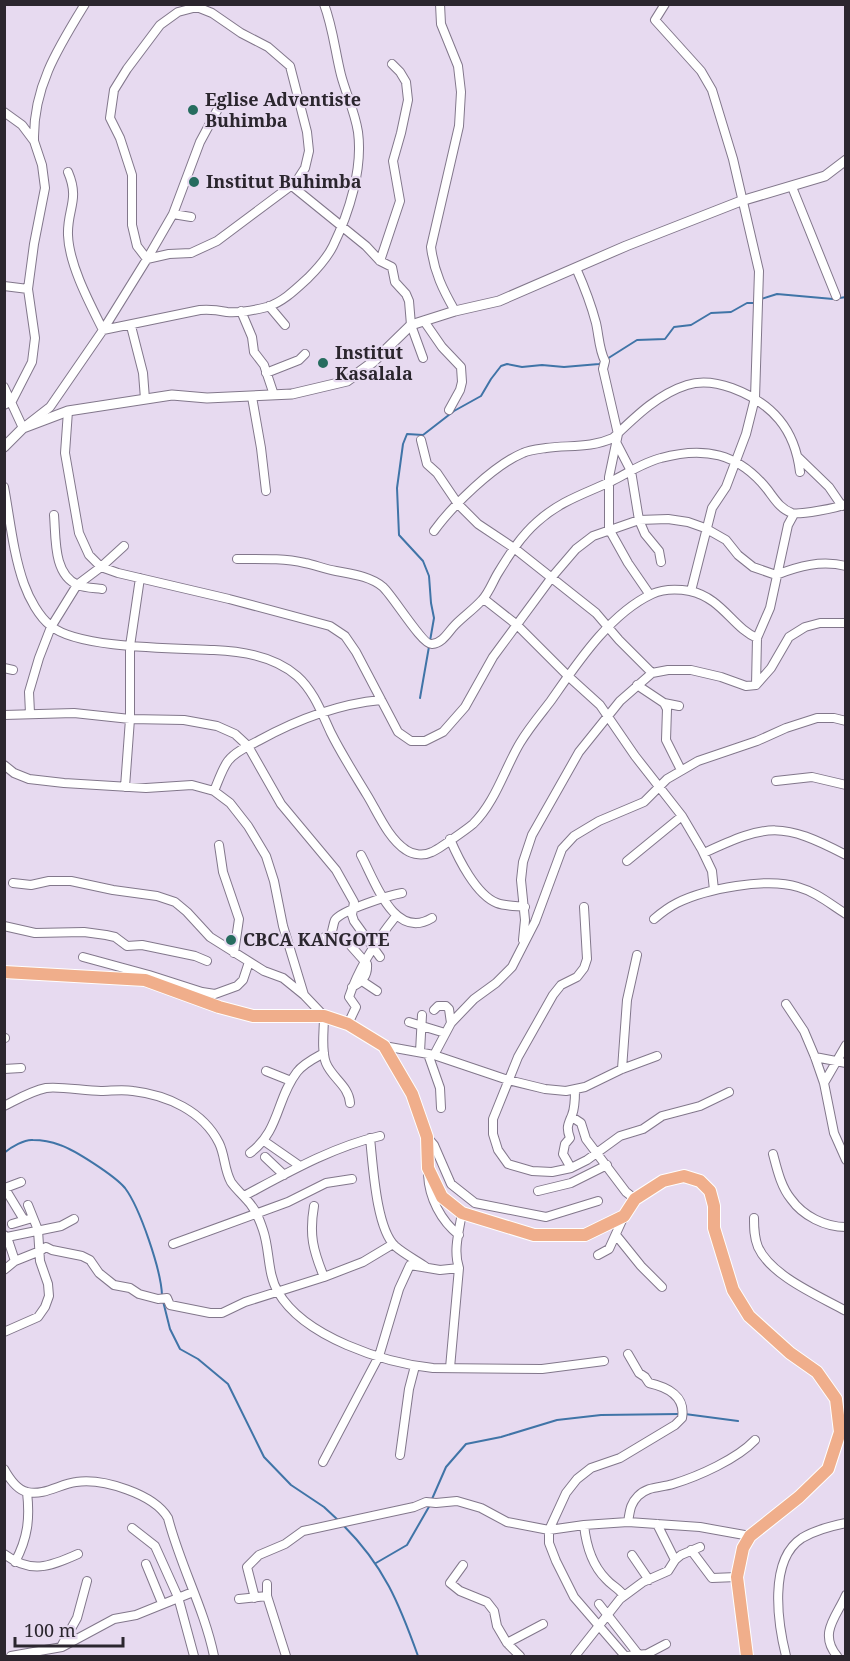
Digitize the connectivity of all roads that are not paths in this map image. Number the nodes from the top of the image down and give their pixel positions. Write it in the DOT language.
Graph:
graph roads {
  1 [pos="85,4"];
  2 [pos="324,4"];
  3 [pos="440,4"];
  4 [pos="665,4"];
  5 [pos="392,64"];
  6 [pos="220,105"];
  7 [pos="4,112"];
  8 [pos="34,141"];
  9 [pos="846,160"];
  10 [pos="68,172"];
  11 [pos="292,186"];
  12 [pos="792,187"];
  13 [pos="741,201"];
  14 [pos="172,214"];
  15 [pos="191,217"];
  16 [pos="341,226"];
  17 [pos="147,259"];
  18 [pos="380,261"];
  19 [pos="576,268"];
  20 [pos="4,286"];
  21 [pos="28,289"];
  22 [pos="836,296"];
  23 [pos="269,306"];
  24 [pos="240,311"];
  25 [pos="455,311"];
  26 [pos="424,321"];
  27 [pos="285,325"];
  28 [pos="411,325"];
  29 [pos="131,326"];
  30 [pos="103,330"];
  31 [pos="305,354"];
  32 [pos="423,358"];
  33 [pos="266,373"];
  34 [pos="4,387"];
  35 [pos="274,395"];
  36 [pos="252,397"];
  37 [pos="755,398"];
  38 [pos="146,399"];
  39 [pos="8,403"];
  40 [pos="449,410"];
  41 [pos="68,411"];
  42 [pos="23,428"];
  43 [pos="617,438"];
  44 [pos="421,440"];
  45 [pos="4,447"];
  46 [pos="798,457"];
  47 [pos="735,461"];
  48 [pos="631,471"];
  49 [pos="800,472"];
  50 [pos="609,482"];
  51 [pos="4,487"];
  52 [pos="266,491"];
  53 [pos="458,504"];
  54 [pos="844,505"];
  55 [pos="794,514"];
  56 [pos="54,515"];
  57 [pos="639,520"];
  58 [pos="705,528"];
  59 [pos="609,529"];
  60 [pos="434,531"];
  61 [pos="124,546"];
  62 [pos="514,548"];
  63 [pos="237,559"];
  64 [pos="661,562"];
  65 [pos="846,566"];
  66 [pos="101,567"];
  67 [pos="776,575"];
  68 [pos="552,577"];
  69 [pos="140,578"];
  70 [pos="77,585"];
  71 [pos="102,590"];
  72 [pos="692,591"];
  73 [pos="650,595"];
  74 [pos="484,599"];
  75 [pos="846,623"];
  76 [pos="516,625"];
  77 [pos="51,627"];
  78 [pos="608,627"];
  79 [pos="757,638"];
  80 [pos="130,646"];
  81 [pos="652,673"];
  82 [pos="568,676"];
  83 [pos="637,685"];
  84 [pos="756,685"];
  85 [pos="381,700"];
  86 [pos="664,703"];
  87 [pos="679,706"];
  88 [pos="30,713"];
  89 [pos="321,713"];
  90 [pos="4,715"];
  91 [pos="608,718"];
  92 [pos="130,719"];
  93 [pos="846,721"];
  94 [pos="248,746"];
  95 [pos="4,765"];
  96 [pos="681,770"];
  97 [pos="776,781"];
  98 [pos="846,785"];
  99 [pos="125,787"];
  100 [pos="660,787"];
  101 [pos="214,791"];
  102 [pos="682,816"];
  103 [pos="450,839"];
  104 [pos="219,845"];
  105 [pos="704,853"];
  106 [pos="362,855"];
  107 [pos="846,855"];
  108 [pos="627,861"];
  109 [pos="13,883"];
  110 [pos="714,890"];
  111 [pos="402,893"];
  112 [pos="383,897"];
  113 [pos="584,906"];
  114 [pos="525,907"];
  115 [pos="353,909"];
  116 [pos="846,914"];
  117 [pos="396,916"];
  118 [pos="432,918"];
  119 [pos="654,919"];
  120 [pos="4,926"];
  121 [pos="323,938"];
  122 [pos="351,946"];
  123 [pos="373,947"];
  124 [pos="523,947"];
  125 [pos="234,954"];
  126 [pos="637,954"];
  127 [pos="83,957"];
  128 [pos="380,957"];
  129 [pos="207,961"];
  130 [pos="365,961"];
  131 [pos="249,962"];
  132 [pos="4,972"];
  133 [pos="362,981"];
  134 [pos="352,987"];
  135 [pos="377,991"];
  136 [pos="304,994"];
  137 [pos="786,1004"];
  138 [pos="434,1010"];
  139 [pos="422,1015"];
  140 [pos="324,1016"];
  141 [pos="409,1022"];
  142 [pos="451,1023"];
  143 [pos="348,1024"];
  144 [pos="422,1026"];
  145 [pos="445,1033"];
  146 [pos="846,1045"];
  147 [pos="384,1046"];
  148 [pos="324,1053"];
  149 [pos="427,1054"];
  150 [pos="657,1056"];
  151 [pos="815,1057"];
  152 [pos="836,1061"];
  153 [pos="846,1063"];
  154 [pos="21,1068"];
  155 [pos="4,1069"];
  156 [pos="622,1069"];
  157 [pos="266,1071"];
  158 [pos="508,1080"];
  159 [pos="291,1081"];
  160 [pos="824,1083"];
  161 [pos="575,1090"];
  162 [pos="729,1092"];
  163 [pos="350,1103"];
  164 [pos="4,1106"];
  165 [pos="441,1108"];
  166 [pos="572,1117"];
  167 [pos="834,1132"];
  168 [pos="846,1134"];
  169 [pos="380,1136"];
  170 [pos="427,1137"];
  171 [pos="369,1138"];
  172 [pos="264,1141"];
  173 [pos="597,1151"];
  174 [pos="250,1153"];
  175 [pos="773,1154"];
  176 [pos="265,1157"];
  177 [pos="846,1160"];
  178 [pos="607,1165"];
  179 [pos="300,1166"];
  180 [pos="428,1168"];
  181 [pos="571,1168"];
  182 [pos="284,1175"];
  183 [pos="352,1179"];
  184 [pos="21,1182"];
  185 [pos="4,1187"];
  186 [pos="538,1191"];
  187 [pos="244,1196"];
  188 [pos="636,1199"];
  189 [pos="598,1201"];
  190 [pos="28,1205"];
  191 [pos="314,1206"];
  192 [pos="462,1213"];
  193 [pos="258,1214"];
  194 [pos="624,1216"];
  195 [pos="33,1218"];
  196 [pos="754,1218"];
  197 [pos="74,1219"];
  198 [pos="24,1220"];
  199 [pos="12,1224"];
  200 [pos="846,1227"];
  201 [pos="38,1230"];
  202 [pos="459,1235"];
  203 [pos="616,1235"];
  204 [pos="6,1236"];
  205 [pos="173,1244"];
  206 [pos="393,1244"];
  207 [pos="40,1251"];
  208 [pos="598,1255"];
  209 [pos="15,1261"];
  210 [pos="427,1268"];
  211 [pos="459,1268"];
  212 [pos="4,1270"];
  213 [pos="324,1277"];
  214 [pos="662,1287"];
  215 [pos="278,1292"];
  216 [pos="846,1311"];
  217 [pos="4,1332"];
  218 [pos="628,1354"];
  219 [pos="379,1356"];
  220 [pos="604,1361"];
  221 [pos="415,1366"];
  222 [pos="450,1368"];
  223 [pos="843,1434"];
  224 [pos="755,1440"];
  225 [pos="400,1455"];
  226 [pos="323,1462"];
  227 [pos="4,1470"];
  228 [pos="27,1492"];
  229 [pos="628,1522"];
  230 [pos="846,1523"];
  231 [pos="657,1524"];
  232 [pos="584,1525"];
  233 [pos="132,1528"];
  234 [pos="549,1530"];
  235 [pos="750,1536"];
  236 [pos="700,1547"];
  237 [pos="691,1550"];
  238 [pos="4,1554"];
  239 [pos="78,1554"];
  240 [pos="632,1555"];
  241 [pos="675,1560"];
  242 [pos="15,1562"];
  243 [pos="146,1564"];
  244 [pos="463,1565"];
  245 [pos="737,1577"];
  246 [pos="649,1580"];
  247 [pos="87,1581"];
  248 [pos="267,1584"];
  249 [pos="193,1592"];
  250 [pos="846,1595"];
  251 [pos="267,1596"];
  252 [pos="624,1596"];
  253 [pos="178,1597"];
  254 [pos="255,1598"];
  255 [pos="239,1599"];
  256 [pos="162,1603"];
  257 [pos="599,1604"];
  258 [pos="608,1614"];
  259 [pos="543,1624"];
  260 [pos="599,1627"];
  261 [pos="507,1643"];
  262 [pos="666,1644"];
  263 [pos="62,1647"];
  264 [pos="638,1654"];
  265 [pos="10,1656"];
  266 [pos="194,1656"];
  267 [pos="214,1656"];
  268 [pos="286,1656"];
  269 [pos="520,1656"];
  270 [pos="575,1656"];
  271 [pos="626,1656"];
  272 [pos="747,1656"];
  273 [pos="786,1656"];
  274 [pos="837,1656"];
  1 -- 8 [label="street"];
  2 -- 16 [label="street"];
  3 -- 25 [label="street"];
  4 -- 13 [label="street"];
  5 -- 18 [label="street"];
  6 -- 14 [label="street"];
  7 -- 8 [label="street"];
  8 -- 21 [label="street"];
  9 -- 12 [label="street"];
  10 -- 30 [label="street"];
  11 -- 16 [label="street"];
  11 -- 17 [label="street"];
  11 -- 17 [label="street"];
  12 -- 13 [label="street"];
  12 -- 22 [label="street"];
  13 -- 19 [label="street"];
  13 -- 37 [label="street"];
  14 -- 15 [label="street"];
  14 -- 17 [label="street"];
  16 -- 18 [label="street"];
  16 -- 23 [label="street"];
  17 -- 30 [label="street"];
  18 -- 28 [label="street"];
  19 -- 25 [label="street"];
  19 -- 43 [label="street"];
  20 -- 21 [label="street"];
  21 -- 39 [label="street"];
  23 -- 24 [label="street"];
  23 -- 27 [label="street"];
  24 -- 29 [label="street"];
  24 -- 33 [label="street"];
  25 -- 26 [label="street"];
  26 -- 28 [label="street"];
  26 -- 40 [label="street"];
  28 -- 32 [label="street"];
  28 -- 35 [label="street"];
  29 -- 30 [label="street"];
  29 -- 38 [label="street"];
  30 -- 42 [label="street"];
  31 -- 33 [label="street"];
  33 -- 35 [label="street"];
  34 -- 39 [label="street"];
  35 -- 36 [label="street"];
  36 -- 38 [label="street"];
  36 -- 52 [label="street"];
  37 -- 43 [label="street"];
  37 -- 46 [label="street"];
  37 -- 47 [label="street"];
  38 -- 41 [label="street"];
  39 -- 42 [label="street"];
  41 -- 42 [label="street"];
  41 -- 66 [label="street"];
  42 -- 45 [label="street"];
  43 -- 48 [label="street"];
  43 -- 50 [label="street"];
  43 -- 53 [label="street"];
  44 -- 53 [label="street"];
  46 -- 49 [label="street"];
  46 -- 54 [label="street"];
  47 -- 48 [label="street"];
  47 -- 55 [label="street"];
  47 -- 58 [label="street"];
  48 -- 50 [label="street"];
  48 -- 57 [label="street"];
  50 -- 59 [label="street"];
  50 -- 62 [label="street"];
  51 -- 77 [label="street"];
  53 -- 60 [label="street"];
  53 -- 62 [label="street"];
  54 -- 55 [label="street"];
  55 -- 67 [label="street"];
  56 -- 70 [label="street"];
  57 -- 58 [label="street"];
  57 -- 59 [label="street"];
  57 -- 64 [label="street"];
  58 -- 67 [label="street"];
  58 -- 72 [label="street"];
  59 -- 68 [label="street"];
  59 -- 73 [label="street"];
  61 -- 66 [label="street"];
  62 -- 68 [label="street"];
  62 -- 74 [label="street"];
  63 -- 74 [label="street"];
  65 -- 67 [label="street"];
  66 -- 69 [label="street"];
  66 -- 70 [label="street"];
  67 -- 79 [label="street"];
  68 -- 76 [label="street"];
  68 -- 78 [label="street"];
  69 -- 80 [label="street"];
  69 -- 85 [label="street"];
  70 -- 71 [label="street"];
  70 -- 77 [label="street"];
  72 -- 73 [label="street"];
  72 -- 79 [label="street"];
  73 -- 78 [label="street"];
  74 -- 76 [label="street"];
  75 -- 84 [label="street"];
  76 -- 82 [label="street"];
  76 -- 85 [label="street"];
  77 -- 80 [label="street"];
  77 -- 88 [label="street"];
  78 -- 81 [label="street"];
  78 -- 82 [label="street"];
  79 -- 84 [label="street"];
  80 -- 89 [label="street"];
  80 -- 92 [label="street"];
  81 -- 83 [label="street"];
  81 -- 84 [label="street"];
  82 -- 91 [label="street"];
  82 -- 103 [label="street"];
  83 -- 86 [label="street"];
  83 -- 91 [label="street"];
  85 -- 89 [label="street"];
  86 -- 87 [label="street"];
  86 -- 96 [label="street"];
  88 -- 90 [label="street"];
  88 -- 92 [label="street"];
  89 -- 94 [label="street"];
  89 -- 103 [label="street"];
  91 -- 100 [label="street"];
  91 -- 114 [label="street"];
  92 -- 94 [label="street"];
  92 -- 99 [label="street"];
  93 -- 96 [label="street"];
  94 -- 101 [label="street"];
  94 -- 115 [label="street"];
  95 -- 99 [label="street"];
  96 -- 100 [label="street"];
  97 -- 98 [label="street"];
  99 -- 101 [label="street"];
  100 -- 102 [label="street"];
  100 -- 124 [label="street"];
  101 -- 136 [label="street"];
  102 -- 105 [label="street"];
  102 -- 108 [label="street"];
  103 -- 114 [label="street"];
  104 -- 125 [label="street"];
  105 -- 107 [label="street"];
  105 -- 110 [label="street"];
  106 -- 112 [label="street"];
  109 -- 125 [label="street"];
  110 -- 116 [label="street"];
  110 -- 119 [label="street"];
  111 -- 112 [label="street"];
  112 -- 115 [label="street"];
  112 -- 117 [label="street"];
  113 -- 158 [label="street"];
  114 -- 124 [label="street"];
  115 -- 121 [label="street"];
  115 -- 123 [label="street"];
  117 -- 118 [label="street"];
  117 -- 123 [label="street"];
  120 -- 129 [label="street"];
  122 -- 130 [label="street"];
  123 -- 128 [label="street"];
  123 -- 130 [label="street"];
  124 -- 142 [label="street"];
  125 -- 131 [label="street"];
  126 -- 156 [label="street"];
  127 -- 131 [label="street"];
  130 -- 133 [label="street"];
  130 -- 134 [label="street"];
  131 -- 136 [label="street"];
  132 -- 140 [label="highway"];
  133 -- 134 [label="street"];
  133 -- 135 [label="street"];
  134 -- 143 [label="street"];
  136 -- 140 [label="street"];
  137 -- 151 [label="street"];
  138 -- 142 [label="street"];
  139 -- 144 [label="street"];
  140 -- 143 [label="highway"];
  140 -- 148 [label="street"];
  141 -- 144 [label="street"];
  142 -- 145 [label="street"];
  143 -- 147 [label="highway"];
  144 -- 145 [label="street"];
  144 -- 149 [label="street"];
  145 -- 149 [label="street"];
  146 -- 152 [label="street"];
  147 -- 149 [label="street"];
  147 -- 170 [label="highway"];
  148 -- 159 [label="street"];
  148 -- 163 [label="street"];
  149 -- 158 [label="street"];
  149 -- 165 [label="street"];
  150 -- 156 [label="street"];
  151 -- 152 [label="street"];
  151 -- 160 [label="street"];
  152 -- 153 [label="street"];
  152 -- 160 [label="street"];
  154 -- 155 [label="street"];
  156 -- 161 [label="street"];
  157 -- 159 [label="street"];
  158 -- 161 [label="street"];
  158 -- 181 [label="street"];
  159 -- 172 [label="street"];
  160 -- 167 [label="street"];
  161 -- 166 [label="street"];
  162 -- 173 [label="street"];
  164 -- 187 [label="street"];
  166 -- 173 [label="street"];
  166 -- 181 [label="street"];
  167 -- 168 [label="street"];
  167 -- 177 [label="street"];
  169 -- 171 [label="street"];
  170 -- 180 [label="highway"];
  170 -- 189 [label="street"];
  171 -- 179 [label="street"];
  171 -- 206 [label="street"];
  172 -- 174 [label="street"];
  172 -- 179 [label="street"];
  173 -- 178 [label="street"];
  173 -- 181 [label="street"];
  175 -- 200 [label="street"];
  176 -- 182 [label="street"];
  178 -- 186 [label="street"];
  178 -- 188 [label="street"];
  179 -- 182 [label="street"];
  180 -- 192 [label="highway"];
  180 -- 202 [label="street"];
  182 -- 187 [label="street"];
  183 -- 193 [label="street"];
  184 -- 185 [label="street"];
  185 -- 198 [label="street"];
  187 -- 193 [label="street"];
  188 -- 194 [label="highway"];
  188 -- 223 [label="highway"];
  190 -- 195 [label="street"];
  191 -- 213 [label="street"];
  192 -- 194 [label="highway"];
  192 -- 202 [label="street"];
  193 -- 205 [label="street"];
  193 -- 215 [label="street"];
  194 -- 203 [label="street"];
  195 -- 198 [label="street"];
  195 -- 201 [label="street"];
  196 -- 216 [label="street"];
  197 -- 201 [label="street"];
  198 -- 199 [label="street"];
  201 -- 204 [label="street"];
  201 -- 207 [label="street"];
  202 -- 211 [label="street"];
  203 -- 208 [label="street"];
  203 -- 214 [label="street"];
  204 -- 209 [label="street"];
  206 -- 210 [label="street"];
  206 -- 213 [label="street"];
  207 -- 209 [label="street"];
  207 -- 215 [label="street"];
  207 -- 217 [label="street"];
  209 -- 212 [label="street"];
  210 -- 211 [label="street"];
  210 -- 219 [label="street"];
  211 -- 222 [label="street"];
  213 -- 215 [label="street"];
  215 -- 219 [label="street"];
  218 -- 234 [label="street"];
  219 -- 221 [label="street"];
  219 -- 226 [label="street"];
  220 -- 222 [label="street"];
  221 -- 222 [label="street"];
  221 -- 225 [label="street"];
  223 -- 235 [label="highway"];
  224 -- 229 [label="street"];
  227 -- 228 [label="street"];
  228 -- 242 [label="street"];
  228 -- 249 [label="street"];
  229 -- 231 [label="street"];
  229 -- 232 [label="street"];
  230 -- 273 [label="street"];
  231 -- 235 [label="street"];
  231 -- 241 [label="street"];
  232 -- 234 [label="street"];
  232 -- 252 [label="street"];
  233 -- 253 [label="street"];
  234 -- 254 [label="street"];
  234 -- 260 [label="street"];
  235 -- 245 [label="highway"];
  236 -- 237 [label="street"];
  237 -- 241 [label="street"];
  237 -- 245 [label="street"];
  238 -- 242 [label="street"];
  239 -- 242 [label="street"];
  240 -- 246 [label="street"];
  241 -- 246 [label="street"];
  243 -- 256 [label="street"];
  244 -- 261 [label="street"];
  245 -- 272 [label="highway"];
  246 -- 252 [label="street"];
  247 -- 263 [label="street"];
  248 -- 251 [label="street"];
  249 -- 253 [label="street"];
  249 -- 267 [label="street"];
  250 -- 274 [label="street"];
  251 -- 254 [label="street"];
  251 -- 268 [label="street"];
  252 -- 258 [label="street"];
  253 -- 256 [label="street"];
  253 -- 266 [label="street"];
  254 -- 255 [label="street"];
  256 -- 263 [label="street"];
  257 -- 258 [label="street"];
  258 -- 260 [label="street"];
  258 -- 264 [label="street"];
  259 -- 261 [label="street"];
  260 -- 270 [label="street"];
  260 -- 271 [label="street"];
  261 -- 269 [label="street"];
  262 -- 264 [label="street"];
  263 -- 265 [label="street"];
  264 -- 271 [label="street"];
}
